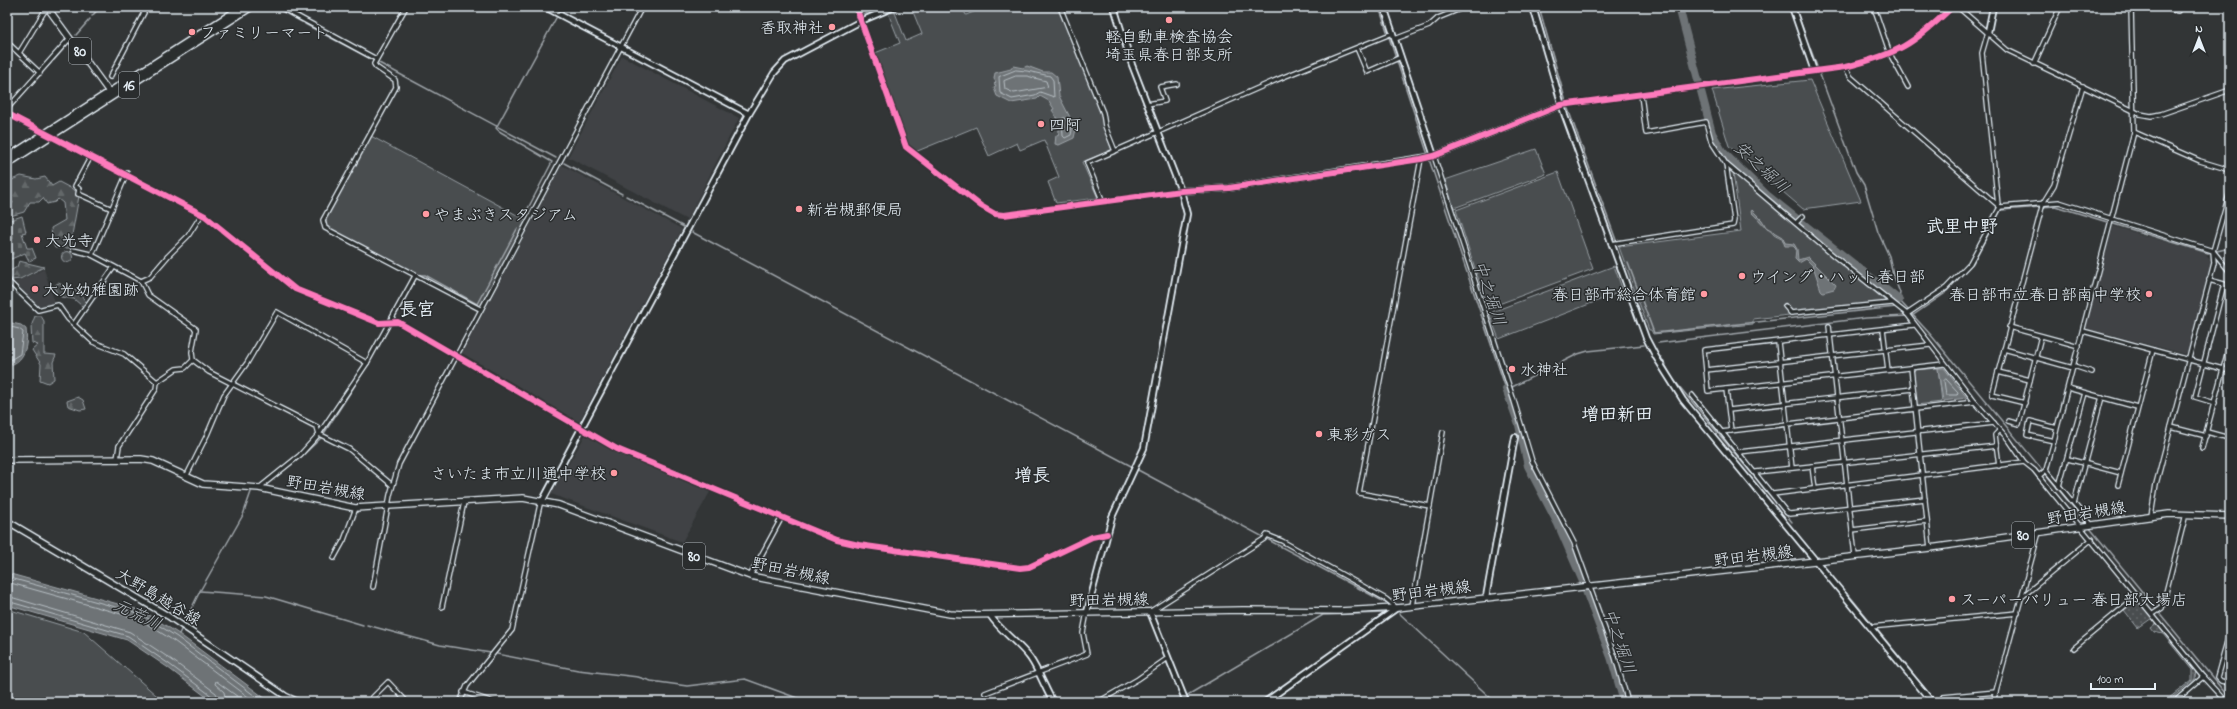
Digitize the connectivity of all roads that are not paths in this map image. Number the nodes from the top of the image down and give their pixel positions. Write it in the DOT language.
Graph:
graph roads {
  1 [pos="147,7"];
  2 [pos="242,7"];
  3 [pos="251,7"];
  4 [pos="280,7"];
  5 [pos="406,7"];
  6 [pos="545,7"];
  7 [pos="642,7"];
  8 [pos="856,7"];
  9 [pos="894,7"];
  10 [pos="1060,7"];
  11 [pos="1114,7"];
  12 [pos="1384,7"];
  13 [pos="1465,7"];
  14 [pos="1533,7"];
  15 [pos="1792,7"];
  16 [pos="1872,7"];
  17 [pos="1952,7"];
  18 [pos="1958,7"];
  19 [pos="1993,7"];
  20 [pos="2060,7"];
  21 [pos="2131,7"];
  22 [pos="2159,7"];
  23 [pos="48,8"];
  24 [pos="2178,11"];
  25 [pos="861,21"];
  26 [pos="1988,32"];
  27 [pos="1393,33"];
  28 [pos="70,38"];
  29 [pos="1395,39"];
  30 [pos="7,42"];
  31 [pos="620,47"];
  32 [pos="1357,48"];
  33 [pos="19,53"];
  34 [pos="1890,54"];
  35 [pos="1401,57"];
  36 [pos="376,59"];
  37 [pos="2034,64"];
  38 [pos="1845,67"];
  39 [pos="1814,71"];
  40 [pos="40,73"];
  41 [pos="110,77"];
  42 [pos="1177,84"];
  43 [pos="2084,86"];
  44 [pos="1908,87"];
  45 [pos="2230,90"];
  46 [pos="111,94"];
  47 [pos="1641,95"];
  48 [pos="1147,104"];
  49 [pos="1562,105"];
  50 [pos="7,108"];
  51 [pos="2134,111"];
  52 [pos="8,114"];
  53 [pos="749,114"];
  54 [pos="2134,132"];
  55 [pos="1158,133"];
  56 [pos="44,134"];
  57 [pos="52,136"];
  58 [pos="1115,151"];
  59 [pos="91,156"];
  60 [pos="1433,157"];
  61 [pos="7,158"];
  62 [pos="1424,158"];
  63 [pos="7,164"];
  64 [pos="1726,164"];
  65 [pos="2230,170"];
  66 [pos="127,173"];
  67 [pos="2230,190"];
  68 [pos="1181,191"];
  69 [pos="1103,202"];
  70 [pos="2043,203"];
  71 [pos="1999,206"];
  72 [pos="112,209"];
  73 [pos="202,214"];
  74 [pos="1803,216"];
  75 [pos="2112,220"];
  76 [pos="1796,224"];
  77 [pos="1611,244"];
  78 [pos="73,250"];
  79 [pos="2213,251"];
  80 [pos="92,255"];
  81 [pos="114,268"];
  82 [pos="2230,272"];
  83 [pos="415,276"];
  84 [pos="7,280"];
  85 [pos="2209,280"];
  86 [pos="141,281"];
  87 [pos="1894,304"];
  88 [pos="1785,306"];
  89 [pos="480,310"];
  90 [pos="1907,314"];
  91 [pos="389,323"];
  92 [pos="74,324"];
  93 [pos="1914,325"];
  94 [pos="1830,326"];
  95 [pos="2009,327"];
  96 [pos="1883,329"];
  97 [pos="2083,331"];
  98 [pos="1830,335"];
  99 [pos="2041,336"];
  100 [pos="1778,342"];
  101 [pos="2230,343"];
  102 [pos="1930,345"];
  103 [pos="2079,346"];
  104 [pos="2004,349"];
  105 [pos="1886,350"];
  106 [pos="2153,350"];
  107 [pos="456,355"];
  108 [pos="1833,356"];
  109 [pos="2036,358"];
  110 [pos="193,360"];
  111 [pos="2188,360"];
  112 [pos="367,362"];
  113 [pos="1780,362"];
  114 [pos="1944,364"];
  115 [pos="2203,364"];
  116 [pos="2074,367"];
  117 [pos="1911,368"];
  118 [pos="2224,369"];
  119 [pos="1706,370"];
  120 [pos="1888,370"];
  121 [pos="2230,371"];
  122 [pos="1998,372"];
  123 [pos="2092,372"];
  124 [pos="1835,376"];
  125 [pos="2030,380"];
  126 [pos="158,382"];
  127 [pos="1782,382"];
  128 [pos="232,385"];
  129 [pos="2068,388"];
  130 [pos="1726,389"];
  131 [pos="1913,389"];
  132 [pos="2085,393"];
  133 [pos="1692,395"];
  134 [pos="1837,397"];
  135 [pos="2102,397"];
  136 [pos="1975,402"];
  137 [pos="1785,403"];
  138 [pos="2025,403"];
  139 [pos="2214,403"];
  140 [pos="2137,407"];
  141 [pos="1915,409"];
  142 [pos="1729,410"];
  143 [pos="1840,418"];
  144 [pos="1994,422"];
  145 [pos="2008,422"];
  146 [pos="1787,424"];
  147 [pos="2171,427"];
  148 [pos="2057,428"];
  149 [pos="582,429"];
  150 [pos="1731,430"];
  151 [pos="1999,431"];
  152 [pos="1443,432"];
  153 [pos="1721,432"];
  154 [pos="1918,432"];
  155 [pos="2206,434"];
  156 [pos="321,435"];
  157 [pos="2230,436"];
  158 [pos="1515,437"];
  159 [pos="1842,440"];
  160 [pos="2054,441"];
  161 [pos="1790,446"];
  162 [pos="1997,446"];
  163 [pos="2202,448"];
  164 [pos="1739,452"];
  165 [pos="1920,454"];
  166 [pos="117,459"];
  167 [pos="2068,459"];
  168 [pos="7,460"];
  169 [pos="2024,462"];
  170 [pos="1845,463"];
  171 [pos="2084,463"];
  172 [pos="1812,466"];
  173 [pos="1999,466"];
  174 [pos="1792,468"];
  175 [pos="2046,470"];
  176 [pos="1756,472"];
  177 [pos="2121,473"];
  178 [pos="1923,476"];
  179 [pos="2039,476"];
  180 [pos="186,477"];
  181 [pos="392,485"];
  182 [pos="1847,485"];
  183 [pos="2118,485"];
  184 [pos="2060,486"];
  185 [pos="259,488"];
  186 [pos="1815,489"];
  187 [pos="1773,494"];
  188 [pos="1925,499"];
  189 [pos="542,500"];
  190 [pos="464,502"];
  191 [pos="2074,503"];
  192 [pos="1430,506"];
  193 [pos="388,507"];
  194 [pos="1850,507"];
  195 [pos="356,508"];
  196 [pos="2186,513"];
  197 [pos="2151,516"];
  198 [pos="2230,516"];
  199 [pos="782,517"];
  200 [pos="7,521"];
  201 [pos="1928,521"];
  202 [pos="2091,524"];
  203 [pos="2081,526"];
  204 [pos="1852,530"];
  205 [pos="2039,532"];
  206 [pos="1107,534"];
  207 [pos="2092,539"];
  208 [pos="1930,548"];
  209 [pos="1855,556"];
  210 [pos="334,558"];
  211 [pos="1815,560"];
  212 [pos="750,576"];
  213 [pos="1590,586"];
  214 [pos="373,587"];
  215 [pos="2023,596"];
  216 [pos="2138,596"];
  217 [pos="1486,597"];
  218 [pos="1412,606"];
  219 [pos="442,607"];
  220 [pos="1395,608"];
  221 [pos="1087,612"];
  222 [pos="1150,612"];
  223 [pos="2018,613"];
  224 [pos="2153,614"];
  225 [pos="990,615"];
  226 [pos="1871,628"];
  227 [pos="2230,631"];
  228 [pos="2074,648"];
  229 [pos="1168,658"];
  230 [pos="1038,672"];
  231 [pos="2203,677"];
  232 [pos="2230,683"];
  233 [pos="463,692"];
  234 [pos="1996,692"];
  235 [pos="985,693"];
  236 [pos="284,695"];
  237 [pos="1943,697"];
  238 [pos="291,702"];
  239 [pos="301,702"];
  240 [pos="368,702"];
  241 [pos="407,702"];
  242 [pos="460,702"];
  243 [pos="493,702"];
  244 [pos="1053,702"];
  245 [pos="1098,702"];
  246 [pos="1186,702"];
  247 [pos="1265,702"];
  248 [pos="1628,702"];
  249 [pos="1932,702"];
  250 [pos="1993,702"];
  251 [pos="2174,702"];
  252 [pos="2226,702"];
  1 -- 41 [label="street"];
  2 -- 46 [label="highway, 16"];
  3 -- 46 [label="highway, 16"];
  4 -- 36 [label="street"];
  5 -- 36 [label="street"];
  6 -- 31 [label="street"];
  7 -- 31 [label="street"];
  8 -- 25 [label="street"];
  9 -- 25 [label="street"];
  10 -- 58 [label="street"];
  11 -- 48 [label="street"];
  12 -- 27 [label="street"];
  13 -- 29 [label="street"];
  14 -- 49 [label="street"];
  15 -- 39 [label="street"];
  16 -- 34 [label="street"];
  17 -- 34 [label="street"];
  18 -- 26 [label="street"];
  19 -- 26 [label="street"];
  20 -- 37 [label="street"];
  21 -- 51 [label="street"];
  22 -- 24 [label="street"];
  23 -- 28 [label="main road, 80"];
  23 -- 33 [label="street"];
  25 -- 53 [label="street"];
  25 -- 69 [label="street"];
  26 -- 37 [label="street"];
  26 -- 71 [label="street"];
  27 -- 29 [label="street"];
  27 -- 32 [label="street"];
  28 -- 40 [label="street"];
  28 -- 46 [label="main road, 80"];
  29 -- 35 [label="street"];
  30 -- 33 [label="street"];
  31 -- 53 [label="street"];
  31 -- 89 [label="street"];
  32 -- 35 [label="street"];
  32 -- 55 [label="street"];
  33 -- 40 [label="street"];
  34 -- 38 [label="street"];
  34 -- 44 [label="street"];
  35 -- 60 [label="street"];
  36 -- 83 [label="street"];
  37 -- 43 [label="street"];
  38 -- 39 [label="street"];
  38 -- 71 [label="street"];
  39 -- 47 [label="street"];
  40 -- 50 [label="street"];
  42 -- 48 [label="street"];
  43 -- 51 [label="street"];
  43 -- 70 [label="street"];
  45 -- 51 [label="street"];
  46 -- 56 [label="highway, 16"];
  46 -- 57 [label="highway, 16"];
  47 -- 49 [label="street"];
  47 -- 64 [label="street"];
  48 -- 55 [label="street"];
  49 -- 60 [label="street"];
  49 -- 77 [label="street"];
  51 -- 54 [label="street"];
  52 -- 56 [label="street"];
  53 -- 149 [label="street"];
  54 -- 65 [label="street"];
  54 -- 75 [label="street"];
  55 -- 58 [label="street"];
  55 -- 68 [label="street"];
  56 -- 57 [label="street"];
  56 -- 61 [label="highway, 16"];
  57 -- 59 [label="street"];
  57 -- 63 [label="highway, 16"];
  58 -- 69 [label="street"];
  59 -- 66 [label="street"];
  59 -- 72 [label="street"];
  60 -- 62 [label="street"];
  60 -- 213 [label="street"];
  62 -- 68 [label="street"];
  62 -- 192 [label="street"];
  64 -- 76 [label="street"];
  64 -- 77 [label="street"];
  66 -- 72 [label="street"];
  66 -- 73 [label="street"];
  67 -- 79 [label="street"];
  68 -- 69 [label="street"];
  68 -- 206 [label="street"];
  70 -- 71 [label="street"];
  70 -- 75 [label="street"];
  70 -- 95 [label="street"];
  71 -- 90 [label="street"];
  72 -- 80 [label="street"];
  73 -- 86 [label="street"];
  73 -- 91 [label="street"];
  74 -- 76 [label="street"];
  75 -- 79 [label="street"];
  75 -- 97 [label="street"];
  76 -- 87 [label="street"];
  77 -- 211 [label="street"];
  78 -- 80 [label="street"];
  79 -- 82 [label="street"];
  79 -- 85 [label="street"];
  80 -- 81 [label="street"];
  81 -- 86 [label="street"];
  81 -- 92 [label="street"];
  83 -- 89 [label="street"];
  83 -- 91 [label="street"];
  84 -- 92 [label="street"];
  85 -- 111 [label="street"];
  85 -- 115 [label="street"];
  86 -- 110 [label="street"];
  87 -- 88 [label="street"];
  87 -- 90 [label="street"];
  89 -- 107 [label="street"];
  90 -- 93 [label="street"];
  91 -- 107 [label="street"];
  91 -- 112 [label="street"];
  92 -- 126 [label="street"];
  93 -- 96 [label="street"];
  93 -- 102 [label="street"];
  94 -- 98 [label="street"];
  95 -- 99 [label="street"];
  95 -- 104 [label="street"];
  96 -- 98 [label="street"];
  96 -- 105 [label="street"];
  97 -- 103 [label="street"];
  97 -- 106 [label="street"];
  98 -- 100 [label="street"];
  98 -- 108 [label="street"];
  99 -- 103 [label="street"];
  99 -- 109 [label="street"];
  100 -- 113 [label="street"];
  100 -- 119 [label="street"];
  101 -- 118 [label="street"];
  102 -- 105 [label="street"];
  102 -- 114 [label="street"];
  103 -- 116 [label="street"];
  104 -- 109 [label="street"];
  104 -- 122 [label="street"];
  105 -- 108 [label="street"];
  105 -- 120 [label="street"];
  106 -- 111 [label="street"];
  106 -- 140 [label="street"];
  107 -- 149 [label="street"];
  107 -- 181 [label="street"];
  108 -- 113 [label="street"];
  108 -- 124 [label="street"];
  109 -- 116 [label="street"];
  109 -- 125 [label="street"];
  110 -- 126 [label="street"];
  110 -- 128 [label="street"];
  111 -- 115 [label="street"];
  111 -- 147 [label="street"];
  112 -- 128 [label="street"];
  112 -- 156 [label="street"];
  113 -- 119 [label="street"];
  113 -- 127 [label="street"];
  114 -- 117 [label="street"];
  114 -- 136 [label="street"];
  115 -- 118 [label="street"];
  115 -- 139 [label="street"];
  116 -- 123 [label="street"];
  116 -- 129 [label="street"];
  117 -- 120 [label="street"];
  117 -- 131 [label="street"];
  118 -- 121 [label="street"];
  118 -- 139 [label="street"];
  119 -- 130 [label="street"];
  120 -- 124 [label="street"];
  122 -- 125 [label="street"];
  122 -- 138 [label="street"];
  124 -- 127 [label="street"];
  124 -- 134 [label="street"];
  125 -- 138 [label="street"];
  126 -- 166 [label="street"];
  127 -- 130 [label="street"];
  127 -- 137 [label="street"];
  128 -- 156 [label="street"];
  128 -- 180 [label="street"];
  129 -- 132 [label="street"];
  129 -- 148 [label="street"];
  130 -- 142 [label="street"];
  131 -- 134 [label="street"];
  131 -- 141 [label="street"];
  132 -- 135 [label="street"];
  132 -- 167 [label="street"];
  133 -- 153 [label="street"];
  134 -- 137 [label="street"];
  134 -- 143 [label="street"];
  135 -- 140 [label="street"];
  135 -- 171 [label="street"];
  136 -- 141 [label="street"];
  136 -- 144 [label="street"];
  137 -- 142 [label="street"];
  137 -- 146 [label="street"];
  138 -- 145 [label="street"];
  139 -- 155 [label="street"];
  140 -- 177 [label="street"];
  141 -- 143 [label="street"];
  141 -- 154 [label="street"];
  142 -- 150 [label="street"];
  143 -- 146 [label="street"];
  143 -- 159 [label="street"];
  144 -- 151 [label="street"];
  144 -- 154 [label="street"];
  146 -- 150 [label="street"];
  146 -- 161 [label="street"];
  147 -- 155 [label="street"];
  147 -- 197 [label="street"];
  148 -- 160 [label="street"];
  148 -- 160 [label="street"];
  149 -- 189 [label="street"];
  149 -- 199 [label="street"];
  150 -- 153 [label="street"];
  151 -- 162 [label="street"];
  151 -- 169 [label="street"];
  152 -- 192 [label="street"];
  153 -- 164 [label="street"];
  154 -- 159 [label="street"];
  154 -- 165 [label="street"];
  155 -- 157 [label="street"];
  155 -- 163 [label="street"];
  156 -- 181 [label="street"];
  156 -- 185 [label="street"];
  158 -- 217 [label="street"];
  159 -- 161 [label="street"];
  159 -- 170 [label="street"];
  160 -- 175 [label="street"];
  161 -- 164 [label="street"];
  161 -- 174 [label="street"];
  162 -- 165 [label="street"];
  162 -- 173 [label="street"];
  164 -- 176 [label="street"];
  165 -- 170 [label="street"];
  165 -- 178 [label="street"];
  166 -- 168 [label="main road, 野田岩槻線 / 80"];
  166 -- 180 [label="main road, 野田岩槻線 / 80"];
  167 -- 171 [label="street"];
  167 -- 184 [label="street"];
  169 -- 173 [label="street"];
  169 -- 179 [label="street"];
  170 -- 172 [label="street"];
  170 -- 182 [label="street"];
  171 -- 177 [label="street"];
  171 -- 191 [label="street"];
  172 -- 174 [label="street"];
  172 -- 186 [label="street"];
  173 -- 178 [label="street"];
  174 -- 176 [label="street"];
  175 -- 179 [label="street"];
  175 -- 184 [label="street"];
  176 -- 187 [label="street"];
  177 -- 183 [label="street"];
  178 -- 182 [label="street"];
  178 -- 188 [label="street"];
  179 -- 203 [label="street"];
  180 -- 185 [label="main road, 野田岩槻線 / 80"];
  181 -- 193 [label="street"];
  182 -- 186 [label="street"];
  182 -- 194 [label="street"];
  184 -- 191 [label="street"];
  185 -- 195 [label="main road, 野田岩槻線 / 80"];
  186 -- 187 [label="street"];
  187 -- 194 [label="street"];
  188 -- 194 [label="street"];
  188 -- 201 [label="street"];
  189 -- 190 [label="main road, 野田岩槻線 / 80"];
  189 -- 212 [label="main road, 野田岩槻線 / 80"];
  189 -- 233 [label="street"];
  190 -- 193 [label="main road, 野田岩槻線 / 80"];
  190 -- 219 [label="street"];
  191 -- 202 [label="street"];
  192 -- 218 [label="street"];
  193 -- 195 [label="main road, 野田岩槻線 / 80"];
  193 -- 214 [label="street"];
  194 -- 204 [label="street"];
  195 -- 210 [label="street"];
  196 -- 197 [label="main road, 野田岩槻線 / 80"];
  196 -- 198 [label="main road, 野田岩槻線 / 80"];
  196 -- 224 [label="street"];
  197 -- 202 [label="main road, 野田岩槻線 / 80"];
  199 -- 206 [label="street"];
  199 -- 212 [label="street"];
  200 -- 236 [label="main road, 大野島越谷線"];
  201 -- 204 [label="street"];
  201 -- 208 [label="street"];
  202 -- 203 [label="main road, 野田岩槻線 / 80"];
  203 -- 205 [label="main road, 野田岩槻線 / 80"];
  203 -- 207 [label="street"];
  204 -- 209 [label="street"];
  205 -- 208 [label="main road, 野田岩槻線 / 80"];
  205 -- 215 [label="street"];
  206 -- 221 [label="street"];
  207 -- 215 [label="street"];
  207 -- 216 [label="street"];
  208 -- 209 [label="main road, 野田岩槻線 / 80"];
  209 -- 211 [label="main road, 野田岩槻線 / 80"];
  211 -- 213 [label="main road, 野田岩槻線 / 80"];
  211 -- 226 [label="street"];
  212 -- 225 [label="main road, 野田岩槻線 / 80"];
  213 -- 217 [label="main road, 野田岩槻線 / 80"];
  213 -- 248 [label="street"];
  215 -- 223 [label="street"];
  216 -- 224 [label="street"];
  216 -- 228 [label="street"];
  217 -- 218 [label="main road, 野田岩槻線 / 80"];
  218 -- 220 [label="main road, 野田岩槻線 / 80"];
  220 -- 222 [label="main road, 野田岩槻線 / 80"];
  220 -- 222 [label="street"];
  220 -- 247 [label="street"];
  221 -- 222 [label="main road, 野田岩槻線 / 80"];
  221 -- 225 [label="main road, 野田岩槻線 / 80"];
  221 -- 230 [label="street"];
  222 -- 229 [label="street"];
  223 -- 226 [label="street"];
  223 -- 234 [label="street"];
  224 -- 231 [label="street"];
  225 -- 230 [label="street"];
  226 -- 249 [label="street"];
  227 -- 232 [label="street"];
  229 -- 245 [label="street"];
  229 -- 246 [label="street"];
  230 -- 235 [label="street"];
  230 -- 244 [label="street"];
  231 -- 251 [label="street"];
  231 -- 252 [label="street"];
  233 -- 242 [label="street"];
  233 -- 243 [label="street"];
  234 -- 237 [label="street"];
  234 -- 250 [label="street"];
  236 -- 238 [label="main road, 大野島越谷線"];
  236 -- 239 [label="street"];
  240 -- 241 [label="street"];
}
